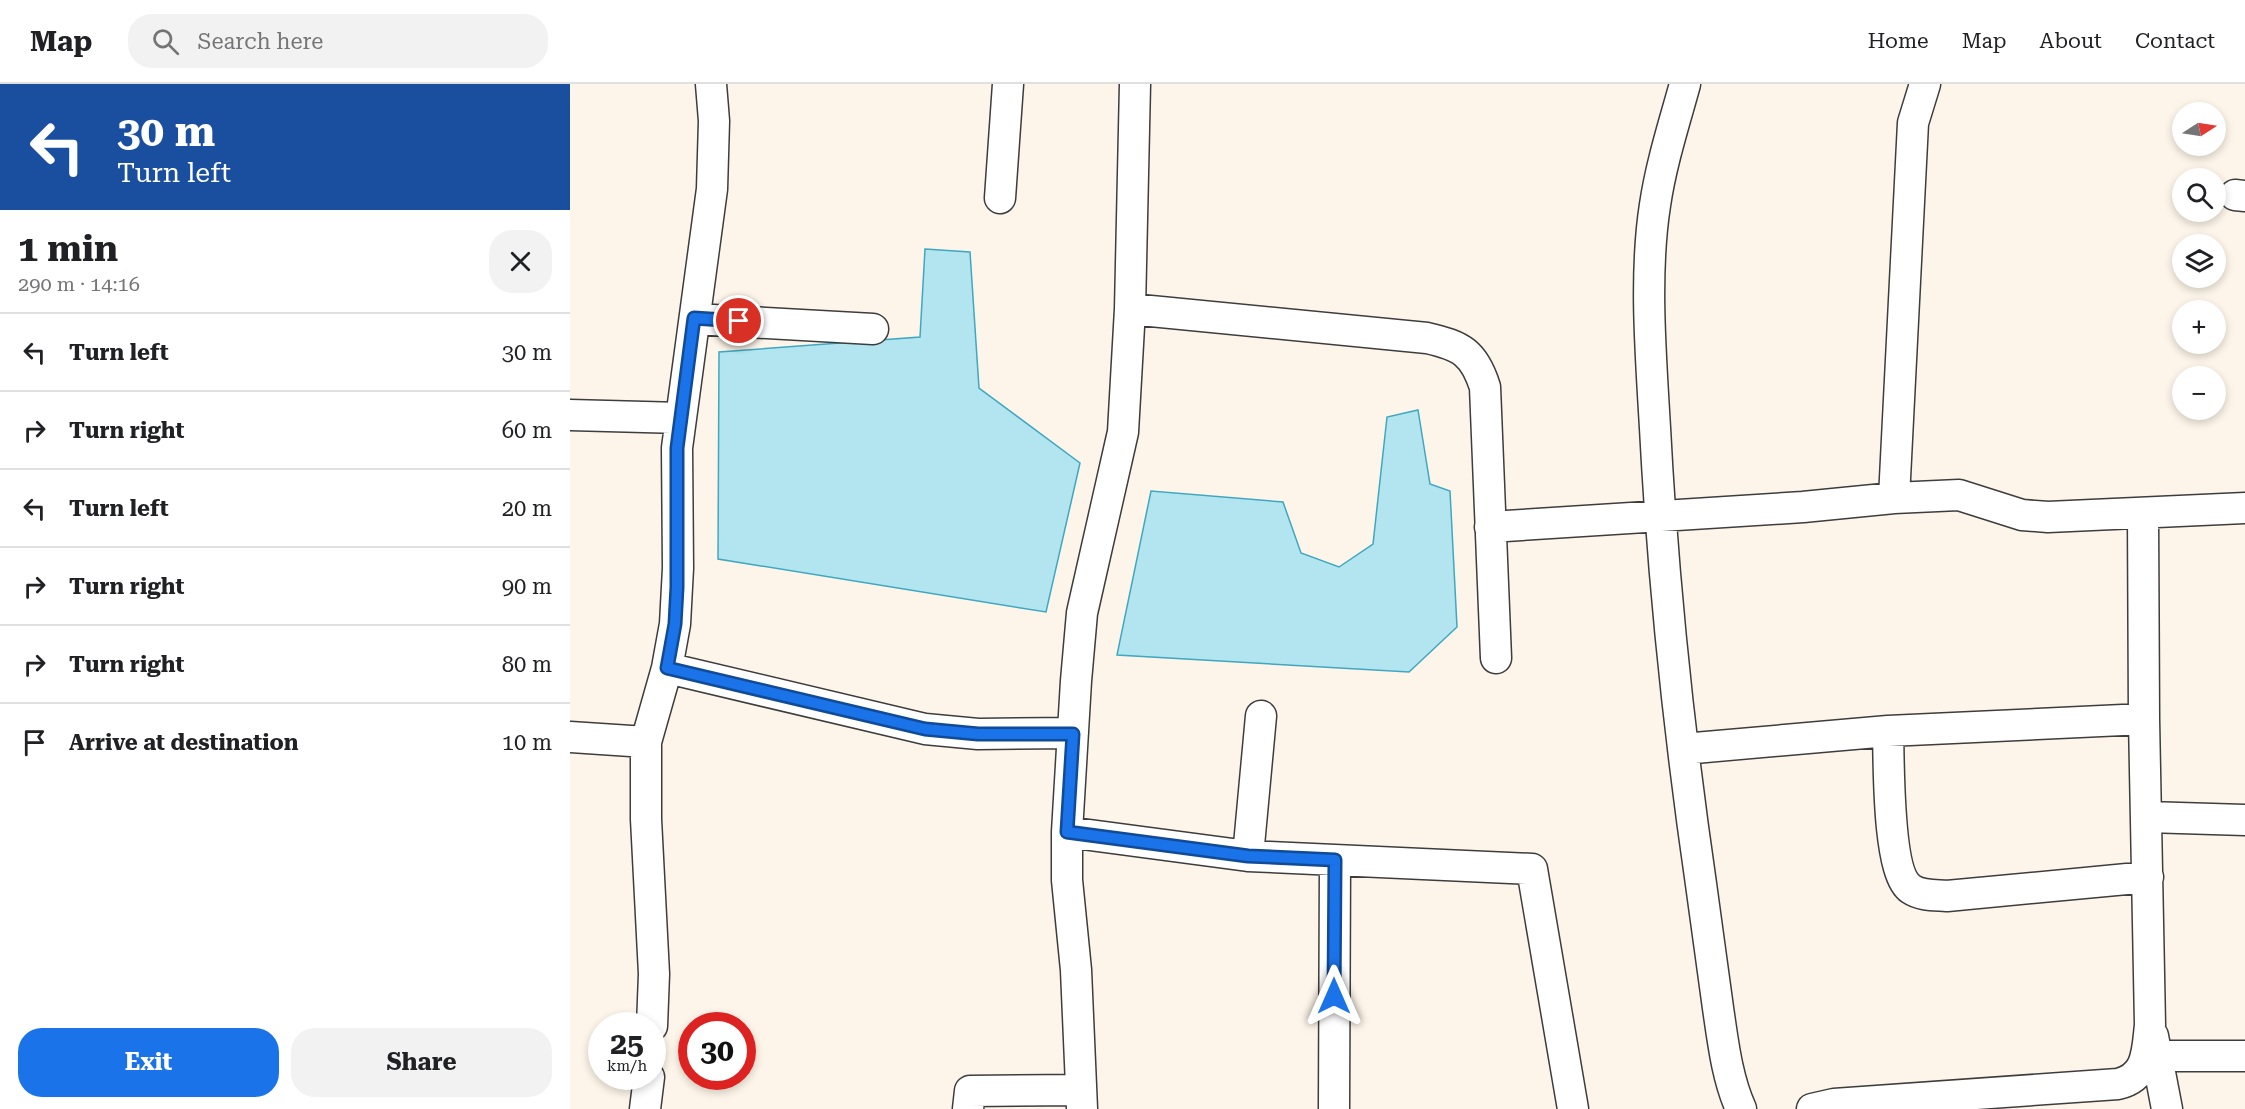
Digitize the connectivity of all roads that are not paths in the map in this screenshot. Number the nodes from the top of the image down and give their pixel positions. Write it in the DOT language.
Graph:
graph roads {
  1 [pos="711,84"];
  2 [pos="1008,84"];
  3 [pos="1135,84"];
  4 [pos="1685,84"];
  5 [pos="1925,84"];
  6 [pos="1000,198"];
  7 [pos="1130,309"];
  8 [pos="694,318"];
  9 [pos="873,329"];
  10 [pos="570,415"];
  11 [pos="681,418"];
  12 [pos="1894,498"];
  13 [pos="2245,508"];
  14 [pos="2143,514"];
  15 [pos="1659,515"];
  16 [pos="1490,527"];
  17 [pos="1496,658"];
  18 [pos="667,668"];
  19 [pos="1260,716"];
  20 [pos="2144,719"];
  21 [pos="1888,731"];
  22 [pos="1073,734"];
  23 [pos="570,737"];
  24 [pos="646,741"];
  25 [pos="1683,749"];
  26 [pos="2147,817"];
  27 [pos="2245,820"];
  28 [pos="1067,832"];
  29 [pos="1248,856"];
  30 [pos="1335,860"];
  31 [pos="2148,877"];
  32 [pos="653,1012"];
  33 [pos="2151,1025"];
  34 [pos="2157,1056"];
  35 [pos="2245,1056"];
  36 [pos="647,1090"];
  37 [pos="1081,1100"];
  38 [pos="645,1109"];
  39 [pos="969,1109"];
  40 [pos="1334,1109"];
  41 [pos="1573,1109"];
  42 [pos="1741,1109"];
  43 [pos="1812,1109"];
  44 [pos="2167,1109"];
  1 -- 8 [label="street"];
  2 -- 6 [label="street"];
  3 -- 7 [label="street"];
  4 -- 15 [label="street"];
  5 -- 12 [label="street"];
  7 -- 16 [label="street"];
  7 -- 22 [label="street"];
  8 -- 9 [label="street"];
  8 -- 11 [label="street"];
  10 -- 11 [label="street"];
  11 -- 18 [label="street"];
  12 -- 14 [label="street"];
  12 -- 15 [label="street"];
  13 -- 14 [label="street"];
  14 -- 20 [label="street"];
  15 -- 16 [label="street"];
  15 -- 25 [label="street"];
  16 -- 17 [label="street"];
  18 -- 22 [label="street"];
  18 -- 24 [label="street"];
  19 -- 29 [label="street"];
  20 -- 21 [label="street"];
  20 -- 26 [label="street"];
  21 -- 25 [label="street"];
  21 -- 31 [label="street"];
  22 -- 28 [label="street"];
  23 -- 24 [label="street"];
  24 -- 32 [label="street"];
  25 -- 42 [label="street"];
  26 -- 27 [label="street"];
  26 -- 31 [label="street"];
  28 -- 29 [label="street"];
  28 -- 37 [label="street"];
  29 -- 30 [label="street"];
  30 -- 40 [label="street"];
  30 -- 41 [label="street"];
  31 -- 33 [label="street"];
  33 -- 34 [label="street"];
  33 -- 43 [label="street"];
  34 -- 35 [label="street"];
  34 -- 44 [label="street"];
  36 -- 38 [label="street"];
  37 -- 39 [label="street"];
}
